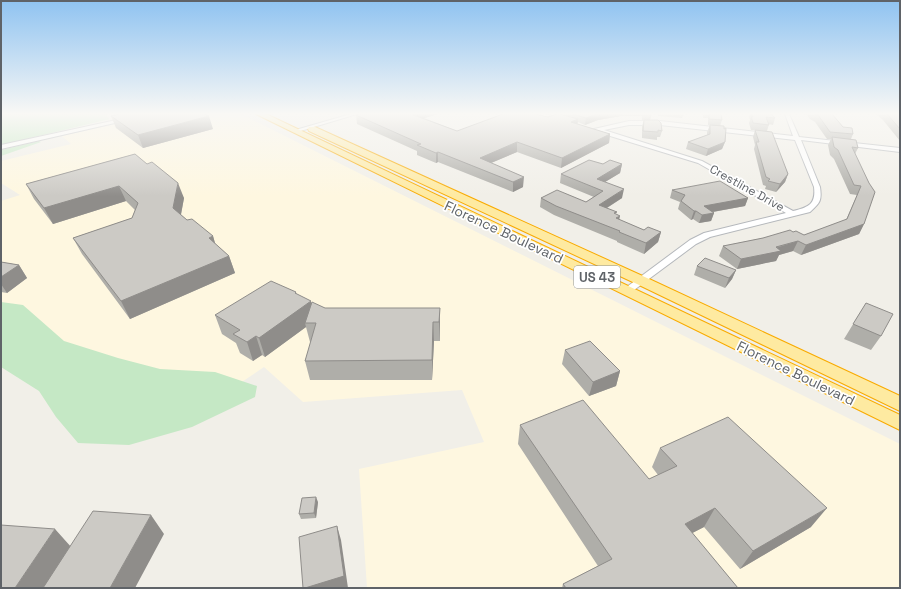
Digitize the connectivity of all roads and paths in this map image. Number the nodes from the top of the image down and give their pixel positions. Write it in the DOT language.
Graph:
graph roads {
  1 [pos="26,141"];
  2 [pos="330,141"];
  3 [pos="333,141"];
  4 [pos="634,141"];
  5 [pos="797,141"];
  6 [pos="826,141"];
  7 [pos="1,147"];
  8 [pos="900,150"];
  9 [pos="792,214"];
  10 [pos="642,281"];
  11 [pos="627,291"];
  12 [pos="900,404"];
  13 [pos="900,423"];
  1 -- 7 [label="street"];
  2 -- 11 [label="highway, Florence Boulevard / US 43"];
  3 -- 10 [label="highway, Florence Boulevard / US 43"];
  4 -- 9 [label="street, Crestline Drive"];
  5 -- 9 [label="street"];
  6 -- 8 [label="street"];
  9 -- 10 [label="street"];
  10 -- 11 [label="street"];
  10 -- 12 [label="highway, Florence Boulevard / US 43"];
  11 -- 13 [label="highway, Florence Boulevard / US 43"];
}
